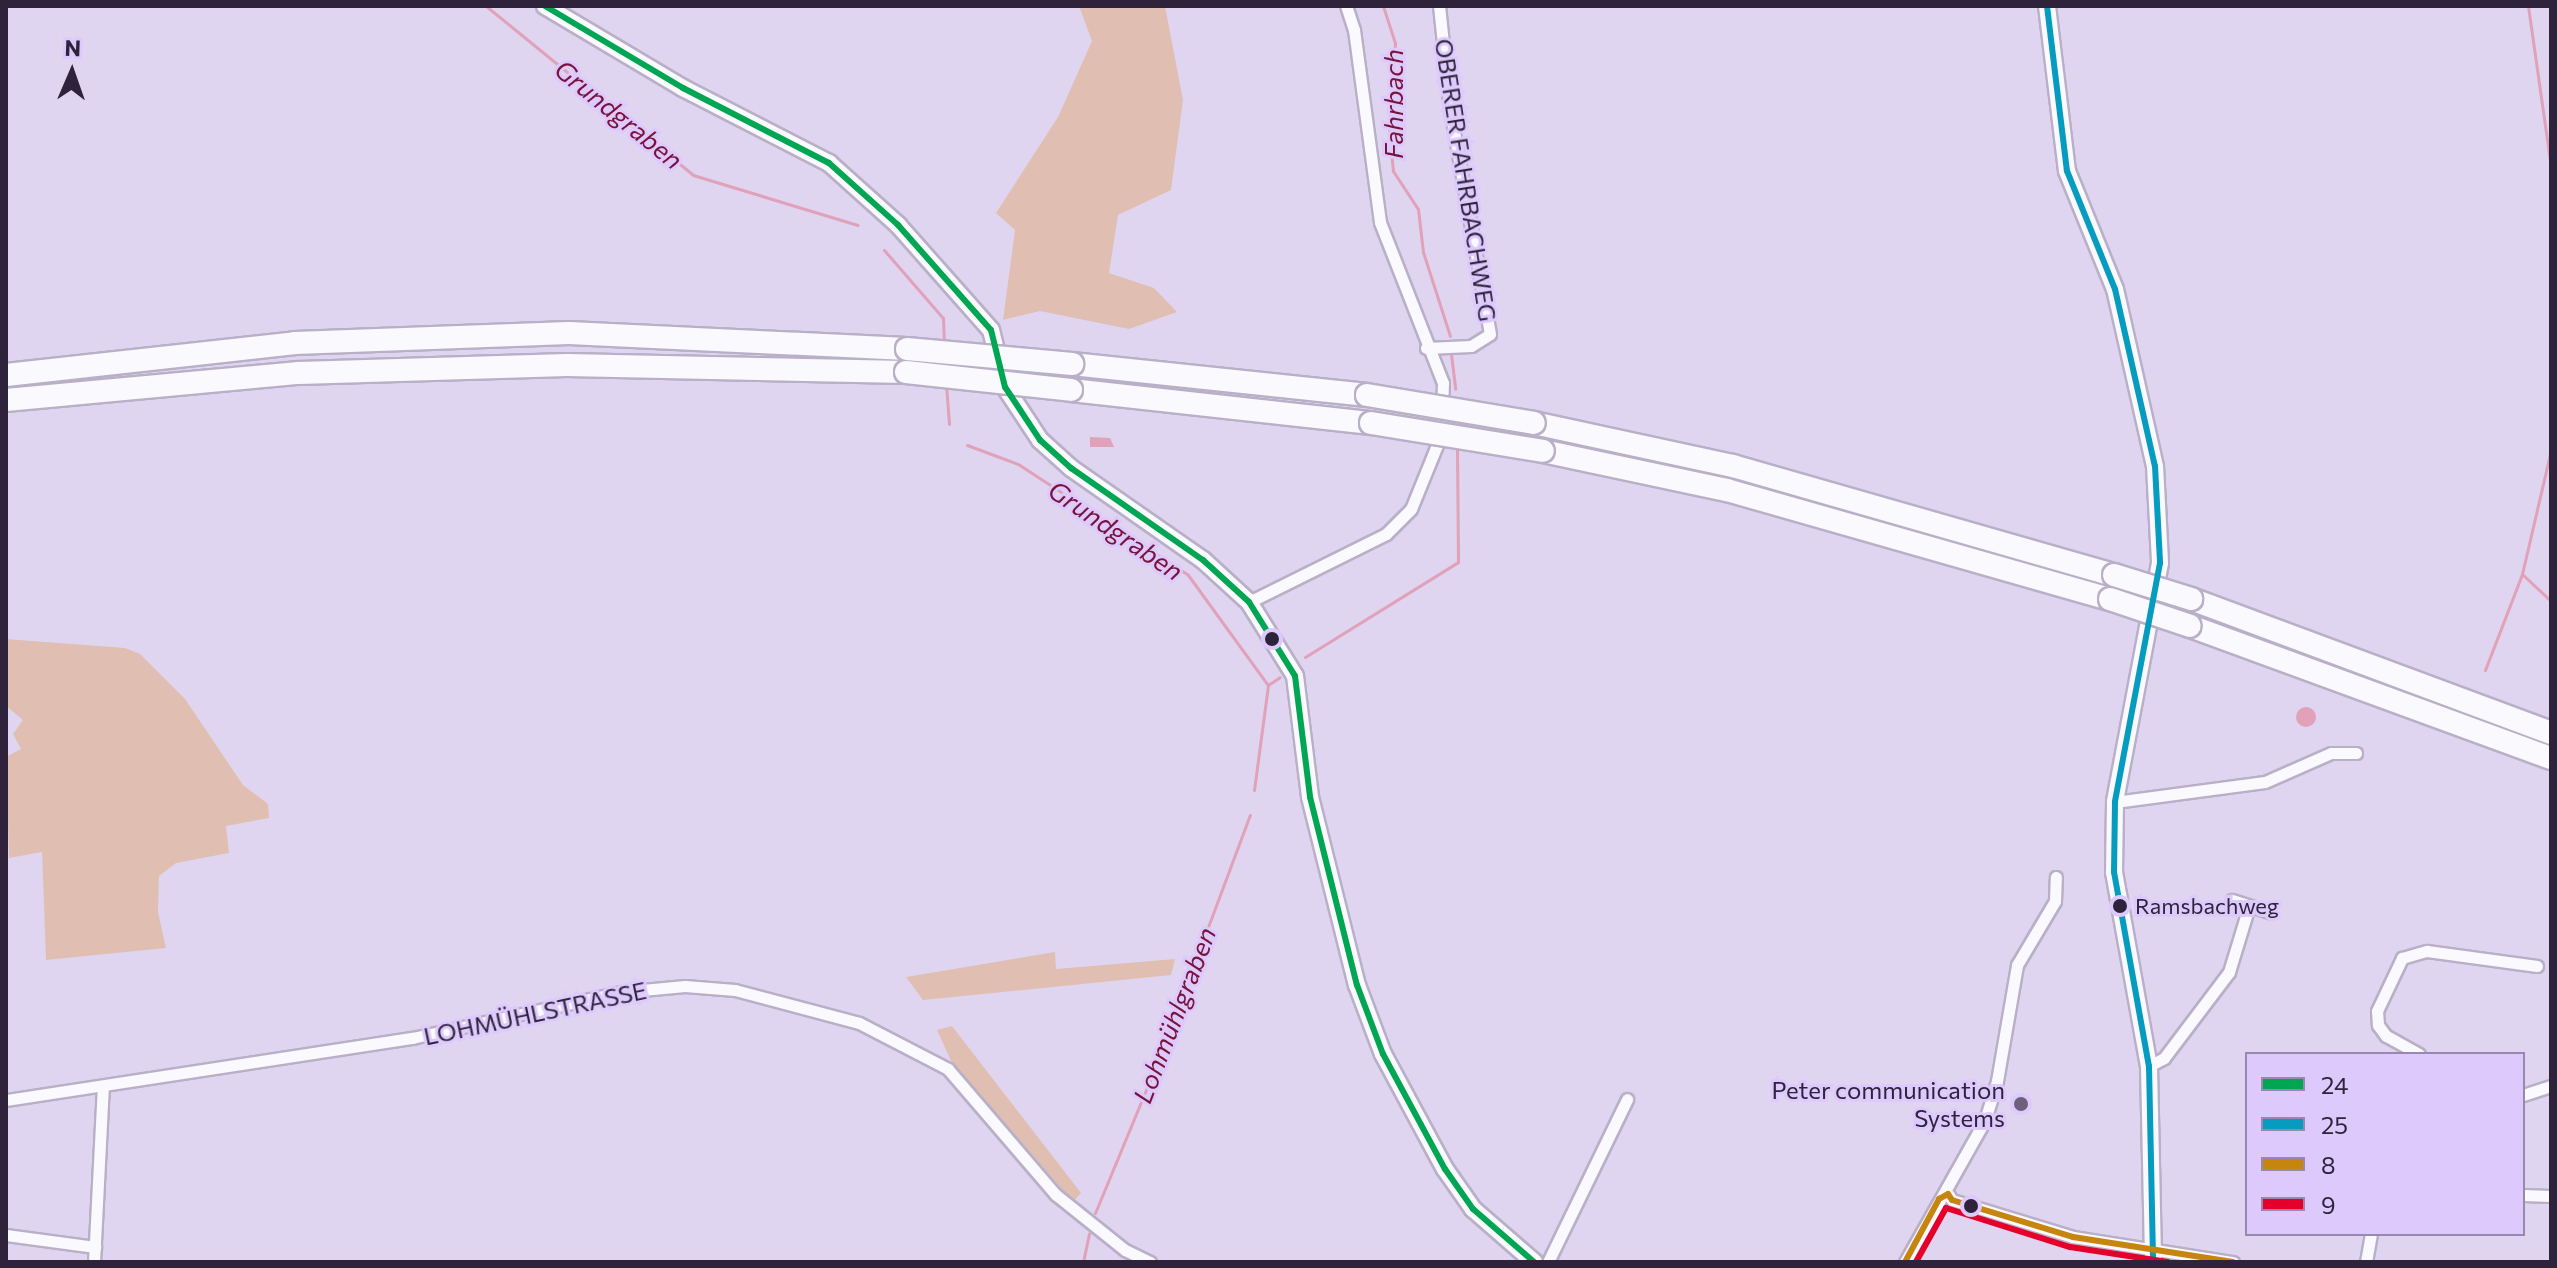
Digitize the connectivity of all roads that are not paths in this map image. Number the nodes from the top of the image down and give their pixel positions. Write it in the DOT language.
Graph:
graph roads {
  1 [pos="545,6"];
  2 [pos="1346,6"];
  3 [pos="1439,6"];
  4 [pos="2047,6"];
  5 [pos="1426,348"];
  6 [pos="6,375"];
  7 [pos="6,400"];
  8 [pos="1249,602"];
  9 [pos="2551,733"];
  10 [pos="2356,753"];
  11 [pos="2551,758"];
  12 [pos="2115,802"];
  13 [pos="2056,877"];
  14 [pos="2232,900"];
  15 [pos="2249,906"];
  16 [pos="2270,912"];
  17 [pos="2537,966"];
  18 [pos="2415,1052"];
  19 [pos="2149,1066"];
  20 [pos="2551,1086"];
  21 [pos="103,1087"];
  22 [pos="2525,1094"];
  23 [pos="1627,1099"];
  24 [pos="6,1100"];
  25 [pos="1948,1194"];
  26 [pos="2525,1195"];
  27 [pos="2551,1196"];
  28 [pos="6,1235"];
  29 [pos="2371,1236"];
  30 [pos="95,1247"];
  31 [pos="2153,1257"];
  32 [pos="94,1262"];
  33 [pos="1150,1262"];
  34 [pos="1534,1262"];
  35 [pos="1548,1262"];
  36 [pos="1905,1262"];
  37 [pos="2233,1262"];
  38 [pos="2366,1262"];
  1 -- 8 [label="street"];
  2 -- 5 [label="street"];
  3 -- 5 [label="street, OBERER FAHRBACHWEG"];
  4 -- 12 [label="street"];
  5 -- 8 [label="street"];
  6 -- 9 [label="highway, bridge"];
  7 -- 11 [label="highway, bridge"];
  8 -- 34 [label="street"];
  10 -- 12 [label="street"];
  12 -- 19 [label="street"];
  13 -- 25 [label="street"];
  14 -- 15 [label="street"];
  15 -- 16 [label="street"];
  15 -- 19 [label="street"];
  17 -- 18 [label="street"];
  19 -- 31 [label="street"];
  20 -- 22 [label="street"];
  21 -- 24 [label="street, LOHMÜHLSTRASSE"];
  21 -- 30 [label="street"];
  21 -- 33 [label="street, LOHMÜHLSTRASSE"];
  23 -- 35 [label="street"];
  25 -- 31 [label="street"];
  25 -- 36 [label="street"];
  26 -- 27 [label="street"];
  28 -- 30 [label="street"];
  29 -- 38 [label="street"];
  30 -- 32 [label="street"];
  31 -- 37 [label="street"];
}
